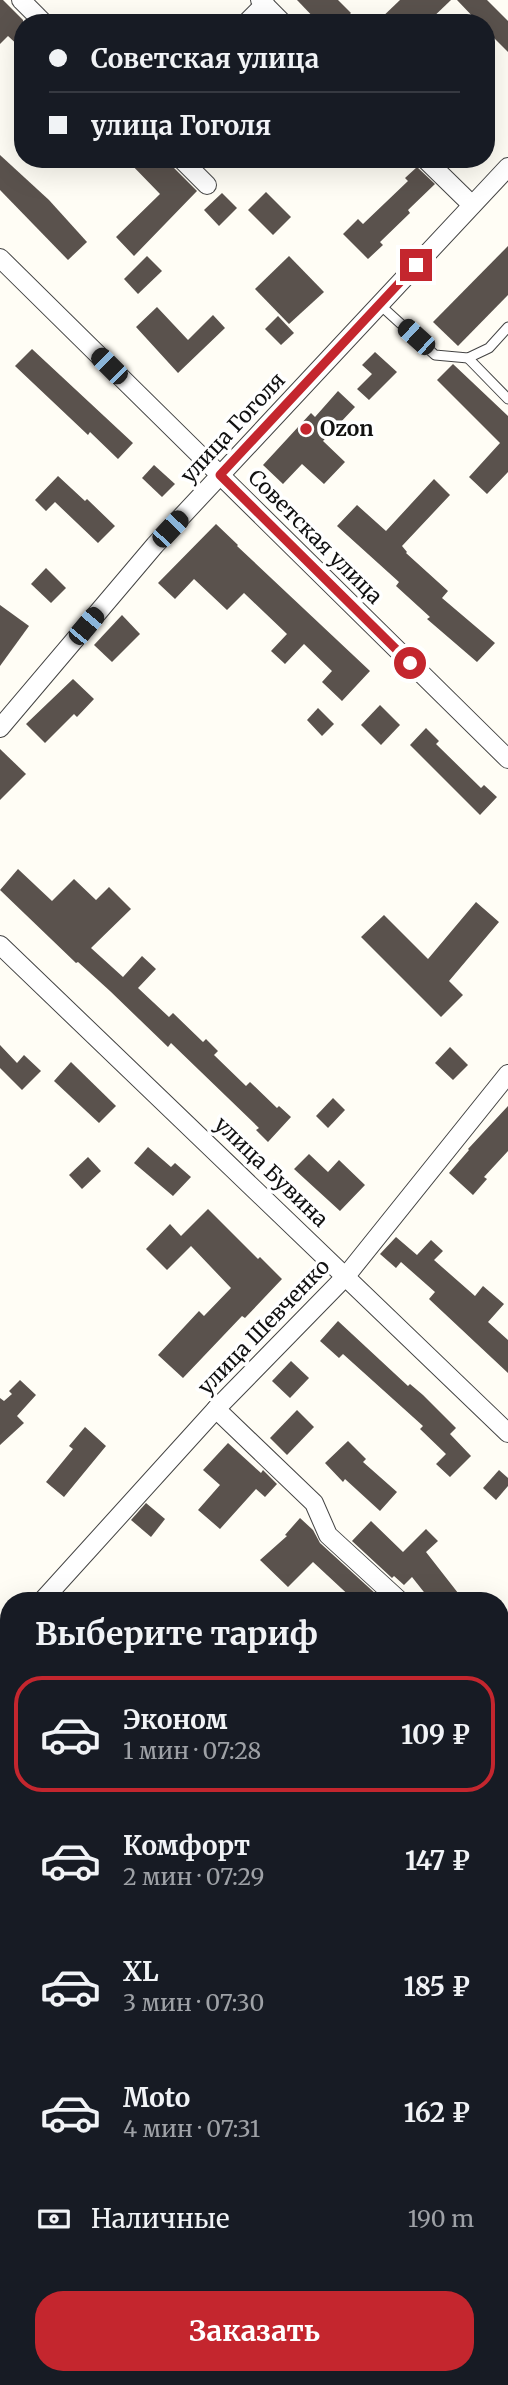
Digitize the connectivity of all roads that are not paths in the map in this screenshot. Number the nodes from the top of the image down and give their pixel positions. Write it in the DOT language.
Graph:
graph roads {
  1 [pos="21,0"];
  2 [pos="35,14"];
  3 [pos="508,167"];
  4 [pos="190,168"];
  5 [pos="434,168"];
  6 [pos="207,185"];
  7 [pos="472,205"];
  8 [pos="0,258"];
  9 [pos="379,304"];
  10 [pos="508,327"];
  11 [pos="468,358"];
  12 [pos="508,399"];
  13 [pos="220,475"];
  14 [pos="0,728"];
  15 [pos="508,759"];
  16 [pos="0,945"];
  17 [pos="508,1074"];
  18 [pos="346,1276"];
  19 [pos="216,1409"];
  20 [pos="508,1433"];
  21 [pos="50,1592"];
  22 [pos="390,1592"];
  1 -- 2 [label="street"];
  3 -- 7 [label="street, улица Гоголя"];
  4 -- 6 [label="street"];
  5 -- 7 [label="street"];
  7 -- 9 [label="street, улица Гоголя"];
  8 -- 13 [label="street, Советская улица"];
  9 -- 11 [label="lane"];
  9 -- 13 [label="street, улица Гоголя"];
  10 -- 11 [label="lane"];
  11 -- 12 [label="lane"];
  13 -- 14 [label="street, улица Гоголя"];
  13 -- 15 [label="street, Советская улица"];
  16 -- 18 [label="street, улица Бувина"];
  17 -- 18 [label="street, улица Шевченко"];
  18 -- 19 [label="street, улица Шевченко"];
  18 -- 20 [label="street, улица Бувина"];
  19 -- 21 [label="street, улица Шевченко"];
  19 -- 22 [label="street"];
}
